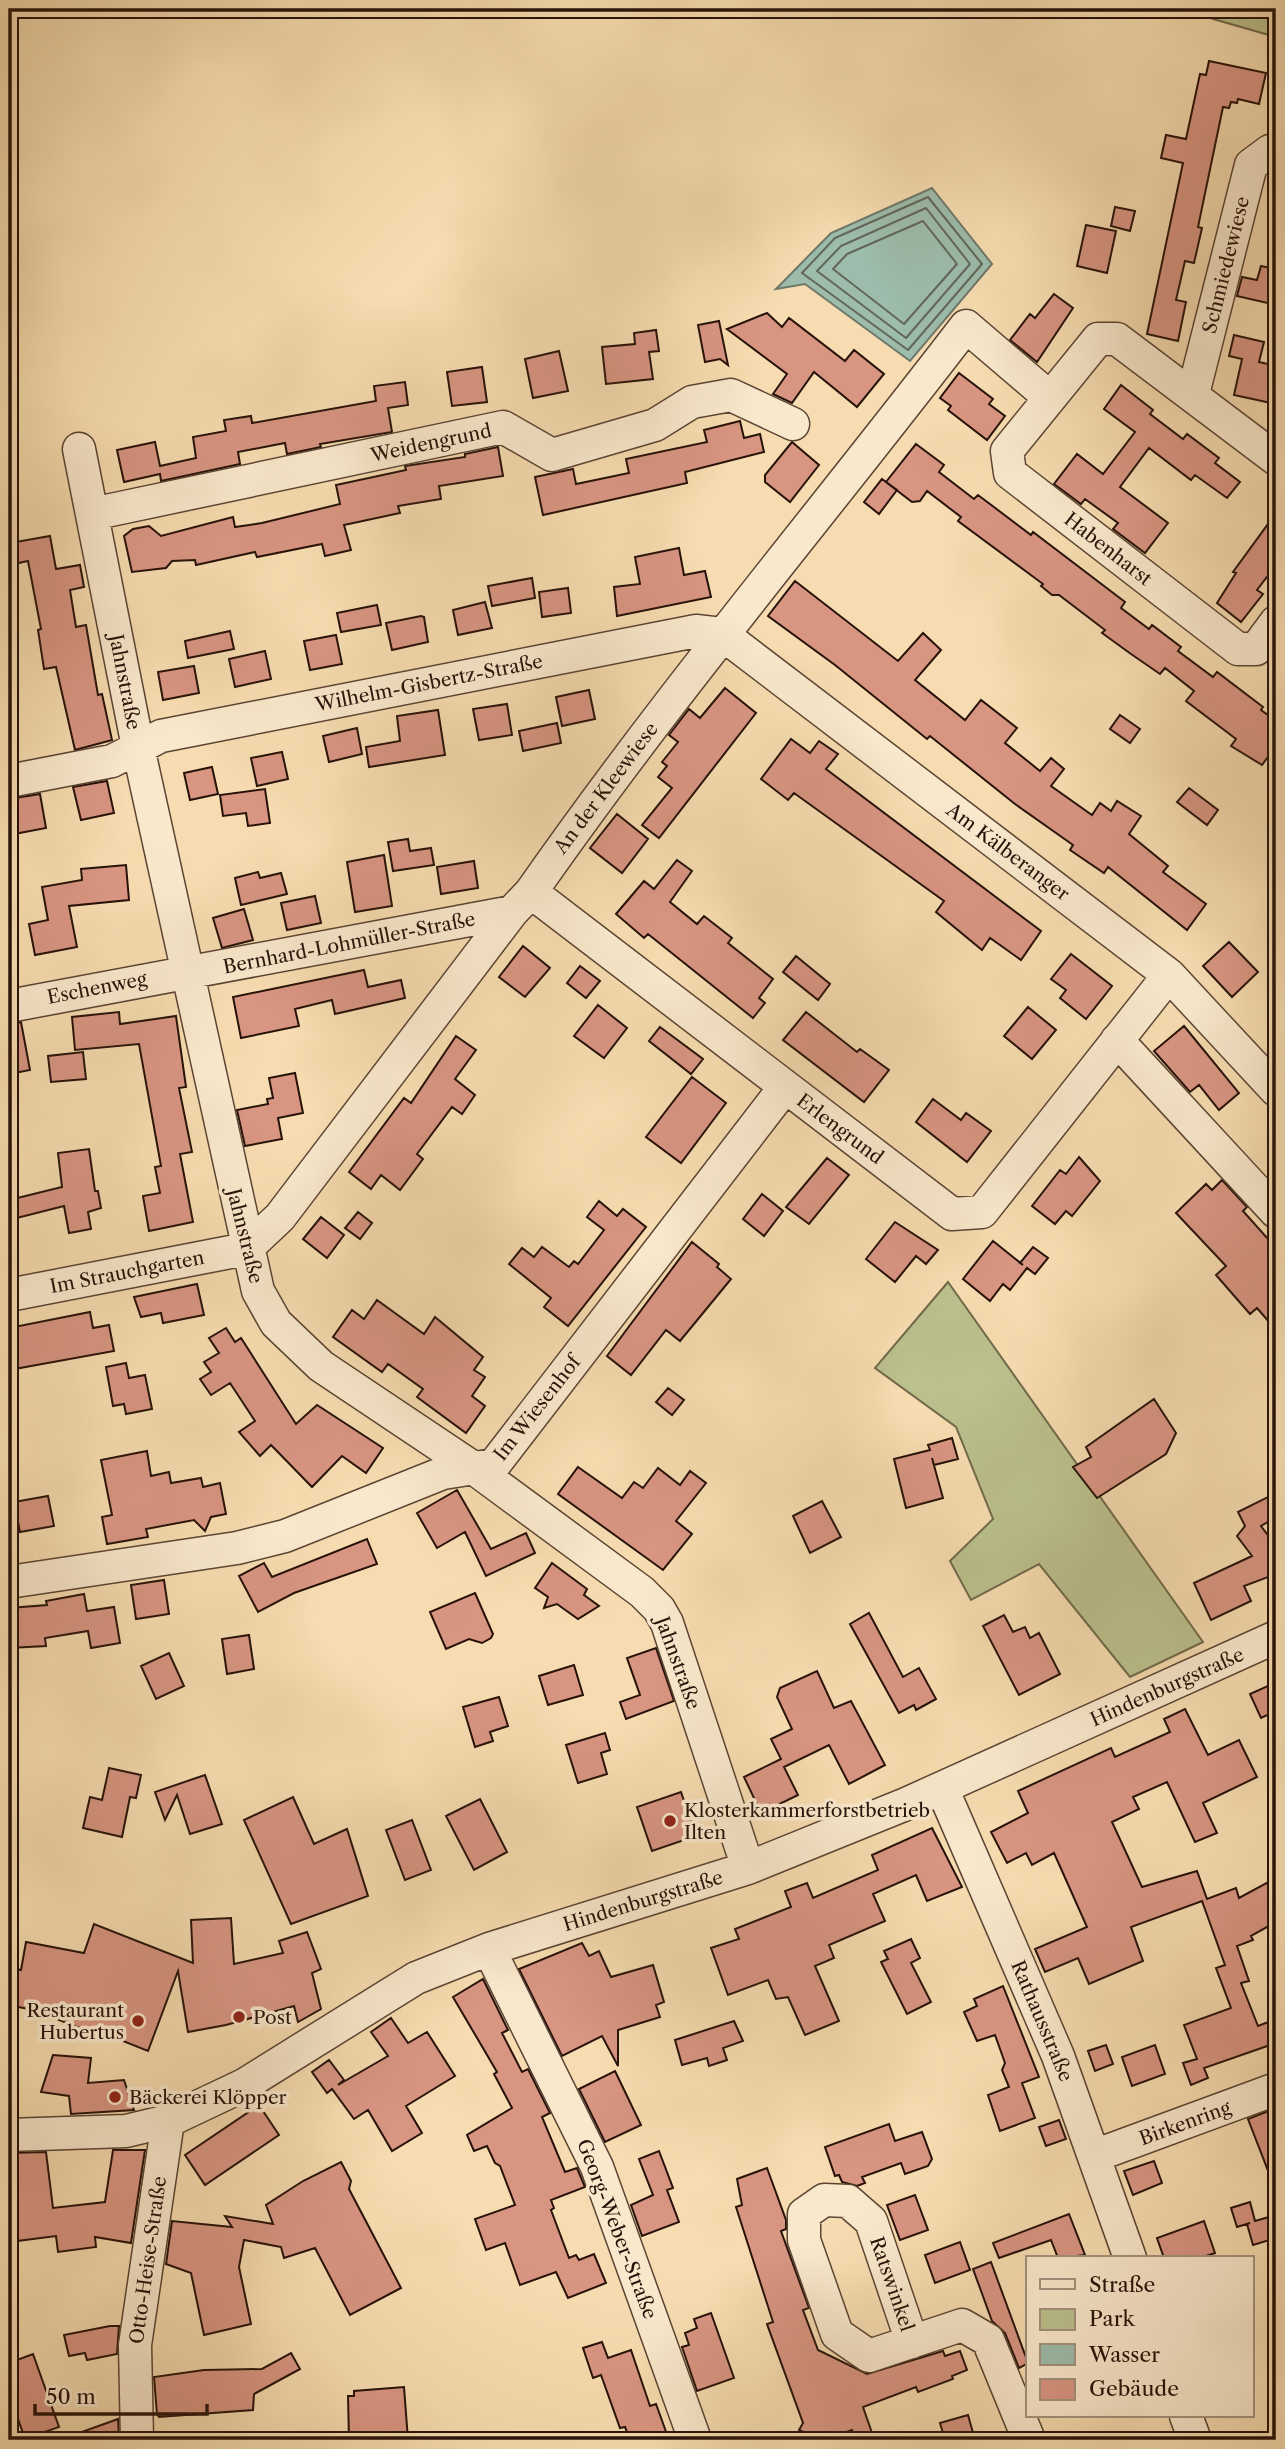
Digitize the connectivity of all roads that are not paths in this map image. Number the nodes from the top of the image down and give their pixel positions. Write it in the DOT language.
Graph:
graph roads {
  1 [pos="1276,152"];
  2 [pos="1193,394"];
  3 [pos="1049,397"];
  4 [pos="793,424"];
  5 [pos="79,449"];
  6 [pos="1276,459"];
  7 [pos="92,514"];
  8 [pos="1276,622"];
  9 [pos="722,634"];
  10 [pos="138,747"];
  11 [pos="9,781"];
  12 [pos="521,902"];
  13 [pos="186,973"];
  14 [pos="1168,975"];
  15 [pos="9,1006"];
  16 [pos="1117,1040"];
  17 [pos="785,1087"];
  18 [pos="1276,1090"];
  19 [pos="1276,1212"];
  20 [pos="246,1249"];
  21 [pos="9,1296"];
  22 [pos="475,1469"];
  23 [pos="9,1582"];
  24 [pos="1276,1637"];
  25 [pos="942,1788"];
  26 [pos="748,1868"];
  27 [pos="489,1949"];
  28 [pos="1276,2089"];
  29 [pos="168,2122"];
  30 [pos="9,2135"];
  31 [pos="1094,2156"];
  32 [pos="1129,2256"];
  33 [pos="912,2342"];
  34 [pos="1187,2418"];
  35 [pos="137,2440"];
  36 [pos="695,2440"];
  37 [pos="1029,2440"];
  38 [pos="1195,2440"];
  1 -- 2 [label="street, Schmiedewiese"];
  2 -- 3 [label="street, Habenharst"];
  2 -- 6 [label="street, Habenharst"];
  3 -- 8 [label="street, Habenharst"];
  3 -- 9 [label="street, An der Kleewiese"];
  4 -- 7 [label="street, Weidengrund"];
  5 -- 7 [label="street, Jahnstraße"];
  7 -- 10 [label="street, Jahnstraße"];
  9 -- 10 [label="street, Wilhelm-Gisbertz-Straße"];
  9 -- 12 [label="street, An der Kleewiese"];
  9 -- 14 [label="street, Am Kälberanger"];
  10 -- 11 [label="street, Wilhelm-Gisbertz-Straße"];
  10 -- 13 [label="street, Jahnstraße"];
  12 -- 13 [label="street, Bernhard-Lohmüller-Straße"];
  12 -- 17 [label="street, Erlengrund"];
  12 -- 20 [label="street, An der Kleewiese"];
  13 -- 15 [label="street, Eschenweg"];
  13 -- 20 [label="street, Jahnstraße"];
  14 -- 16 [label="street, Erlengrund"];
  14 -- 18 [label="street, Am Kälberanger"];
  16 -- 17 [label="street, Erlengrund"];
  16 -- 19 [label="street"];
  17 -- 22 [label="street, Im Wiesenhof"];
  20 -- 21 [label="street, Im Strauchgarten"];
  20 -- 22 [label="street, Jahnstraße"];
  22 -- 23 [label="street, Im Wiesenhof"];
  22 -- 26 [label="street, Jahnstraße"];
  24 -- 25 [label="street, Hindenburgstraße"];
  25 -- 26 [label="street, Hindenburgstraße"];
  25 -- 31 [label="street, Rathausstraße"];
  26 -- 27 [label="street, Hindenburgstraße"];
  27 -- 29 [label="street, Hindenburgstraße"];
  27 -- 36 [label="street, Georg-Weber-Straße"];
  28 -- 31 [label="street, Birkenring"];
  29 -- 30 [label="street, Hindenburgstraße"];
  29 -- 35 [label="street, Otto-Heise-Straße"];
  31 -- 32 [label="street, Rathausstraße"];
  33 -- 33 [label="street, Ratswinkel"];
  33 -- 37 [label="street, Ratswinkel"];
  34 -- 38 [label="street"];
}
